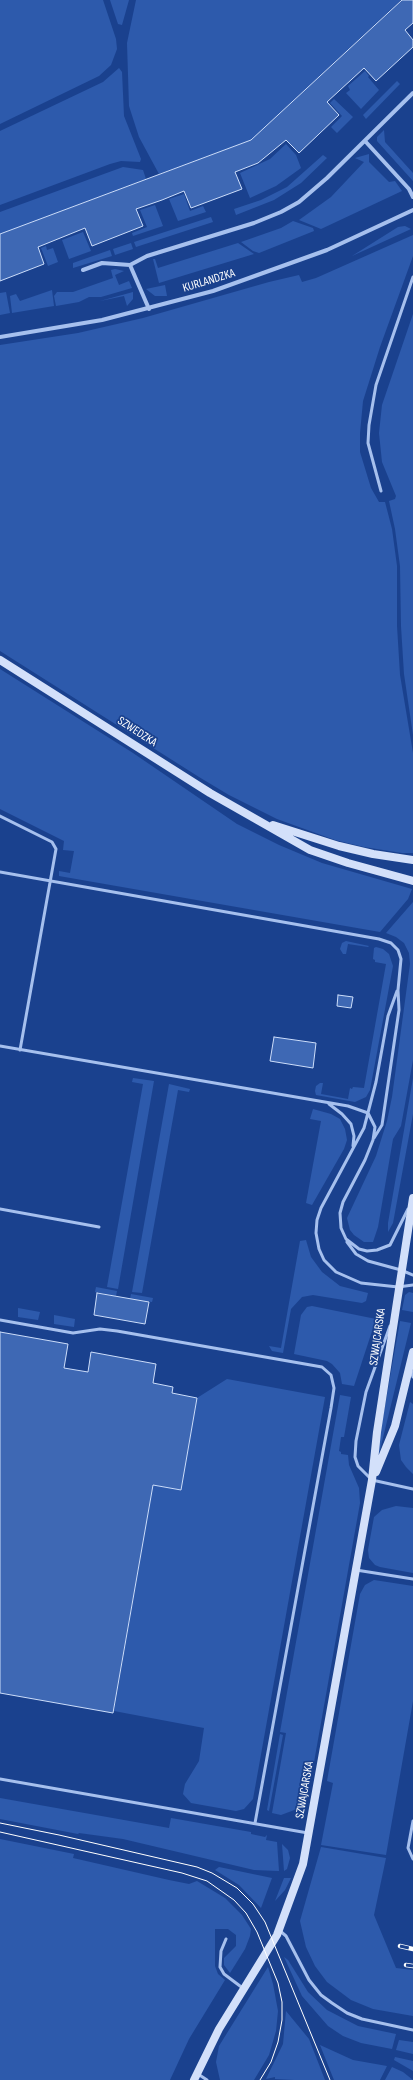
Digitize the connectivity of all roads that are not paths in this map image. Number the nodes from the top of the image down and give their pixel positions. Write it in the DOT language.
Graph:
graph roads {
  1 [pos="413,93"];
  2 [pos="365,141"];
  3 [pos="413,197"];
  4 [pos="413,210"];
  5 [pos="130,264"];
  6 [pos="83,270"];
  7 [pos="413,277"];
  8 [pos="148,309"];
  9 [pos="0,337"];
  10 [pos="381,491"];
  11 [pos="0,660"];
  12 [pos="0,816"];
  13 [pos="263,822"];
  14 [pos="413,860"];
  15 [pos="0,872"];
  16 [pos="50,881"];
  17 [pos="413,881"];
  18 [pos="398,990"];
  19 [pos="0,1046"];
  20 [pos="20,1050"];
  21 [pos="329,1104"];
  22 [pos="368,1113"];
  23 [pos="373,1140"];
  24 [pos="353,1148"];
  25 [pos="413,1198"];
  26 [pos="0,1209"];
  27 [pos="99,1227"];
  28 [pos="346,1239"];
  29 [pos="401,1270"];
  30 [pos="413,1275"];
  31 [pos="413,1285"];
  32 [pos="398,1287"];
  33 [pos="394,1315"];
  34 [pos="0,1320"];
  35 [pos="413,1352"];
  36 [pos="410,1366"];
  37 [pos="413,1377"];
  38 [pos="372,1480"];
  39 [pos="413,1489"];
  40 [pos="356,1570"];
  41 [pos="413,1580"];
  42 [pos="0,1779"];
  43 [pos="413,1821"];
  44 [pos="255,1823"];
  45 [pos="310,1833"];
  46 [pos="413,1860"];
  47 [pos="279,1930"];
  48 [pos="226,1939"];
  49 [pos="244,1989"];
  50 [pos="413,2030"];
  51 [pos="195,2076"];
  52 [pos="207,2080"];
  1 -- 2 [label="street"];
  2 -- 3 [label="street"];
  2 -- 5 [label="street"];
  4 -- 8 [label="street, KURLANDZKA"];
  5 -- 6 [label="street"];
  5 -- 8 [label="street"];
  7 -- 10 [label="lane"];
  8 -- 9 [label="street, KURLANDZKA"];
  11 -- 13 [label="street, SZWEDZKA"];
  12 -- 16 [label="lane"];
  13 -- 14 [label="street, SZWEDZKA"];
  13 -- 17 [label="street, SZWEDZKA"];
  15 -- 16 [label="lane"];
  16 -- 18 [label="lane"];
  16 -- 20 [label="lane"];
  18 -- 22 [label="lane"];
  18 -- 23 [label="lane"];
  19 -- 20 [label="lane"];
  20 -- 21 [label="lane"];
  21 -- 22 [label="lane"];
  21 -- 24 [label="lane"];
  22 -- 23 [label="lane"];
  22 -- 24 [label="lane"];
  23 -- 28 [label="lane"];
  24 -- 32 [label="lane"];
  25 -- 28 [label="lane"];
  25 -- 29 [label="street, SZWAJCARSKA"];
  26 -- 27 [label="lane"];
  28 -- 29 [label="lane"];
  29 -- 30 [label="lane"];
  29 -- 32 [label="street, SZWAJCARSKA"];
  31 -- 32 [label="lane"];
  32 -- 33 [label="street, SZWAJCARSKA"];
  33 -- 38 [label="street, SZWAJCARSKA"];
  33 -- 38 [label="lane"];
  34 -- 44 [label="lane"];
  35 -- 36 [label="street, SZWAJCARSKA"];
  36 -- 37 [label="lane"];
  36 -- 38 [label="street, SZWAJCARSKA"];
  38 -- 39 [label="lane"];
  38 -- 40 [label="street, SZWAJCARSKA"];
  40 -- 41 [label="lane"];
  40 -- 45 [label="street, SZWAJCARSKA"];
  42 -- 44 [label="lane"];
  43 -- 46 [label="lane"];
  44 -- 45 [label="lane"];
  45 -- 47 [label="street, SZWAJCARSKA"];
  47 -- 49 [label="street, SZWAJCARSKA"];
  47 -- 50 [label="lane"];
  48 -- 49 [label="lane"];
  49 -- 51 [label="street, SZWAJCARSKA"];
  51 -- 52 [label="lane"];
}
